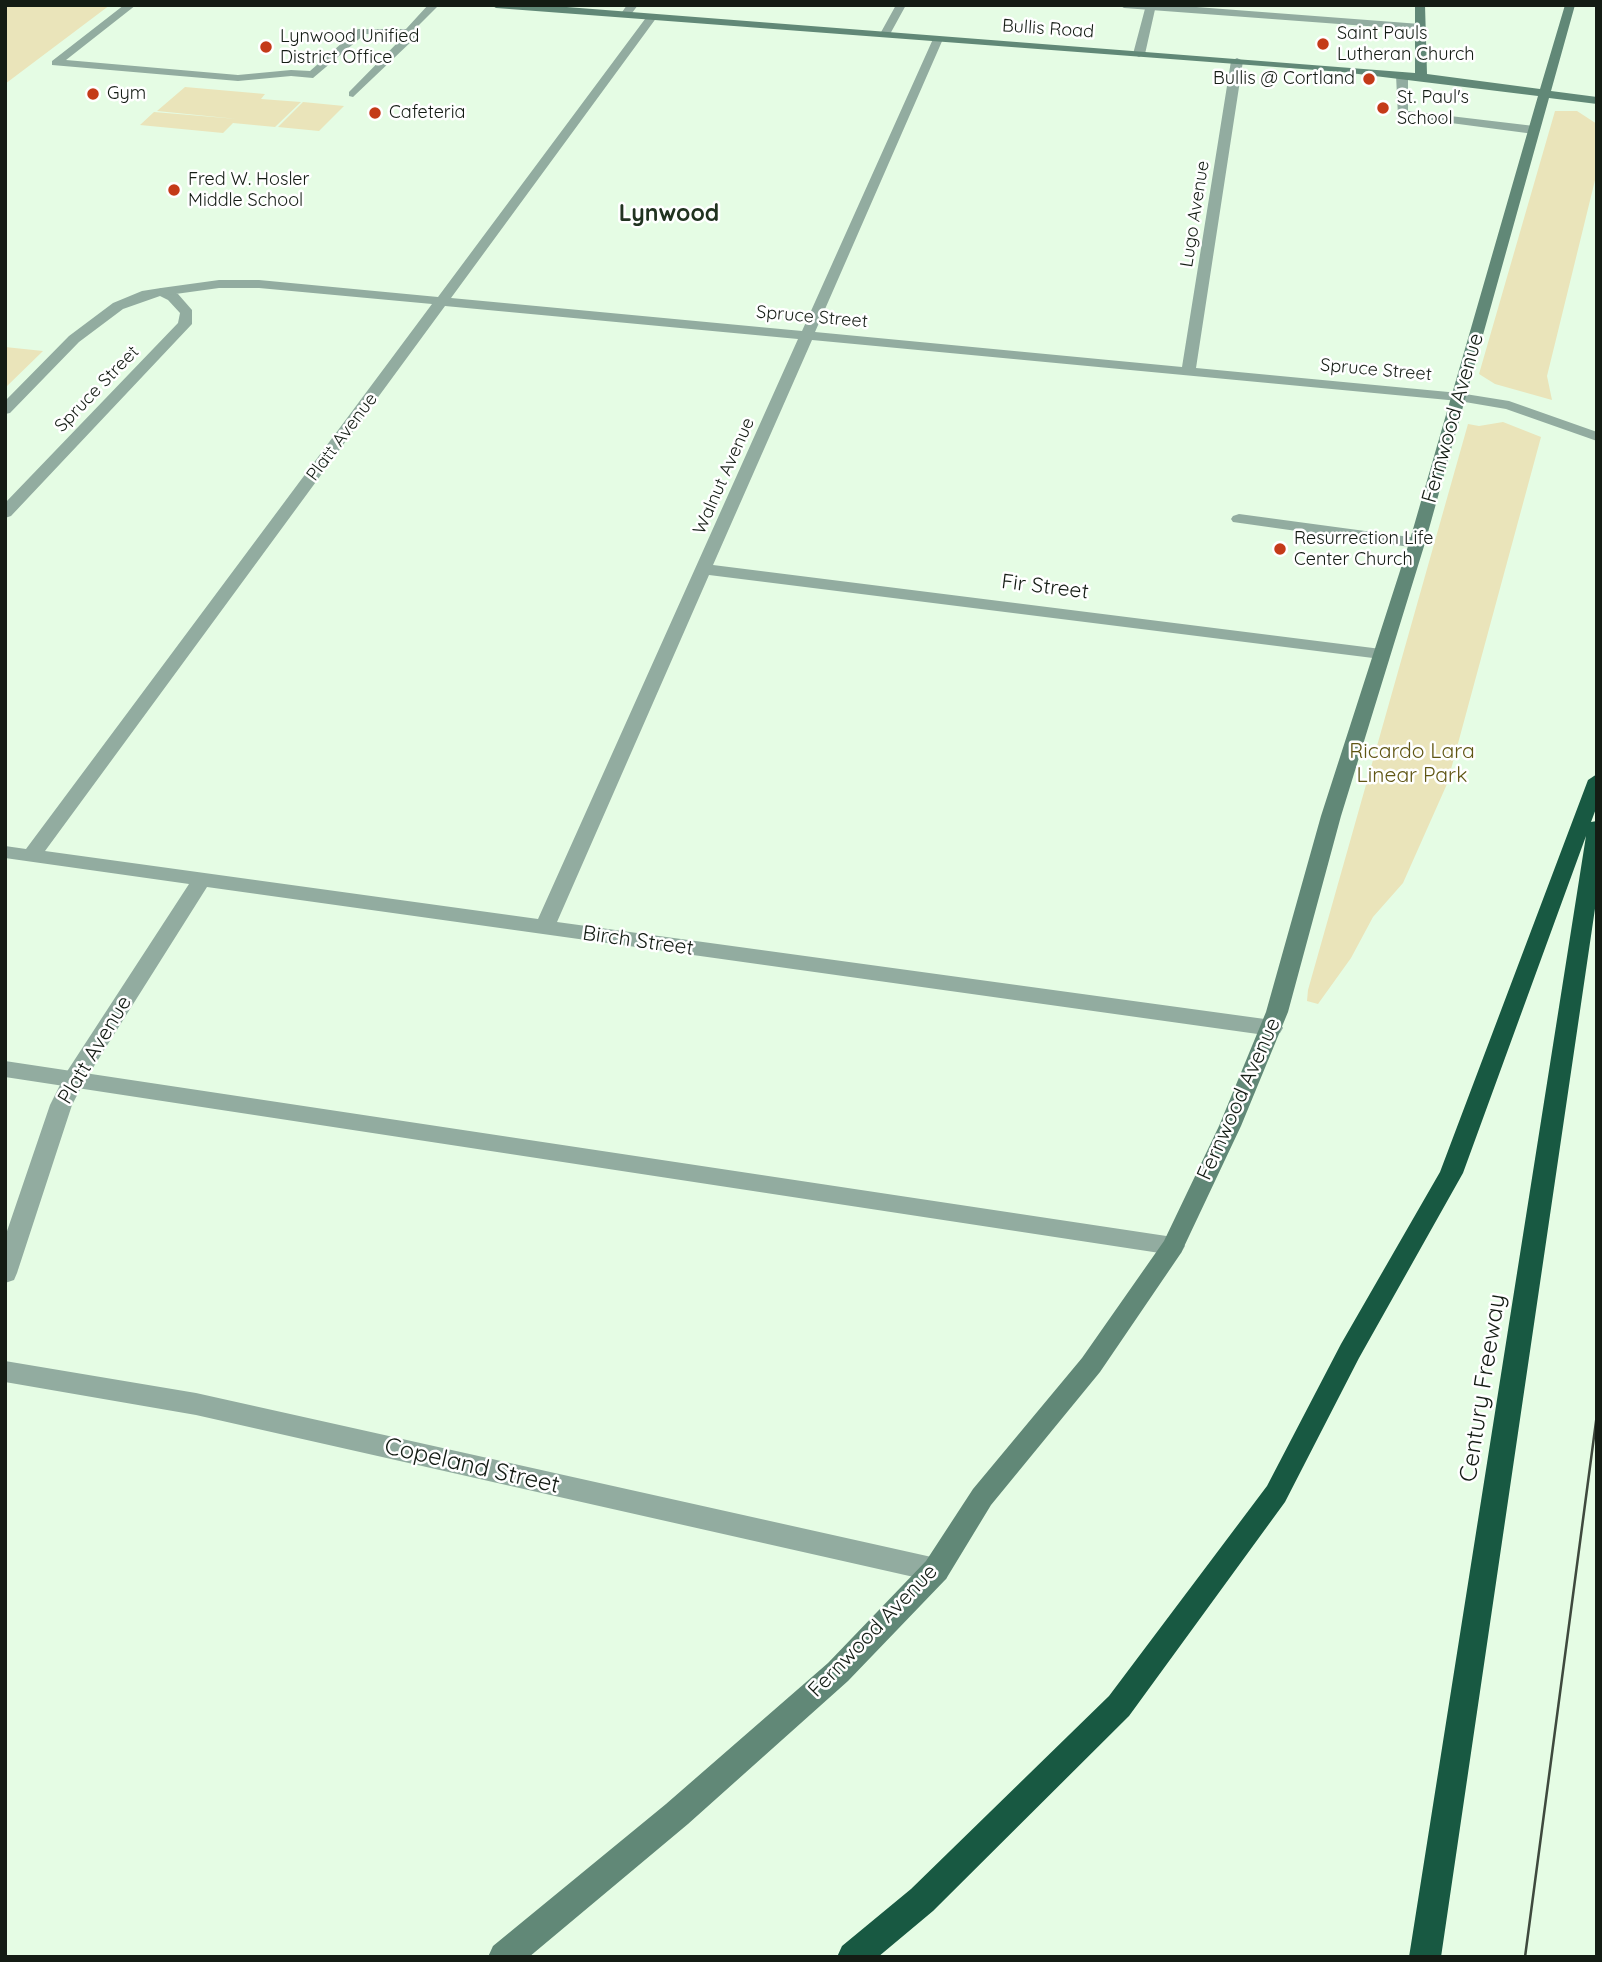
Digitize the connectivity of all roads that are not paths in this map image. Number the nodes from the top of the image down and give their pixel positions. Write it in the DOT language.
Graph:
graph roads {
  1 [pos="131,5"];
  2 [pos="434,5"];
  3 [pos="496,5"];
  4 [pos="901,5"];
  5 [pos="1124,5"];
  6 [pos="1420,5"];
  7 [pos="1570,5"];
  8 [pos="1151,6"];
  9 [pos="629,10"];
  10 [pos="1282,11"];
  11 [pos="652,17"];
  12 [pos="1420,27"];
  13 [pos="413,32"];
  14 [pos="886,34"];
  15 [pos="938,39"];
  16 [pos="1139,54"];
  17 [pos="1237,61"];
  18 [pos="1402,75"];
  19 [pos="1421,77"];
  20 [pos="354,94"];
  21 [pos="1544,94"];
  22 [pos="1597,101"];
  23 [pos="1534,130"];
  24 [pos="161,292"];
  25 [pos="442,302"];
  26 [pos="807,336"];
  27 [pos="1188,372"];
  28 [pos="1459,397"];
  29 [pos="5,410"];
  30 [pos="1597,437"];
  31 [pos="5,513"];
  32 [pos="1239,519"];
  33 [pos="1417,543"];
  34 [pos="703,569"];
  35 [pos="1381,654"];
  36 [pos="1597,780"];
  37 [pos="1597,827"];
  38 [pos="5,852"];
  39 [pos="31,856"];
  40 [pos="201,881"];
  41 [pos="544,928"];
  42 [pos="1272,1028"];
  43 [pos="5,1069"];
  44 [pos="74,1079"];
  45 [pos="1173,1246"];
  46 [pos="5,1273"];
  47 [pos="5,1371"];
  48 [pos="936,1570"];
  49 [pos="504,1957"];
  50 [pos="853,1957"];
  51 [pos="1425,1957"];
  1 -- 13 [label="street"];
  2 -- 13 [label="street"];
  3 -- 9 [label="street, Bullis Road"];
  4 -- 14 [label="street"];
  5 -- 8 [label="street"];
  6 -- 12 [label="street"];
  7 -- 21 [label="street, Fernwood Avenue"];
  8 -- 10 [label="street"];
  8 -- 16 [label="street"];
  9 -- 11 [label="street, Bullis Road"];
  10 -- 12 [label="street"];
  11 -- 14 [label="street, Bullis Road"];
  11 -- 25 [label="street, Platt Avenue"];
  12 -- 19 [label="street"];
  13 -- 20 [label="street"];
  14 -- 15 [label="street, Bullis Road"];
  15 -- 16 [label="street, Bullis Road"];
  15 -- 26 [label="street, Walnut Avenue"];
  16 -- 17 [label="street, Bullis Road"];
  17 -- 18 [label="street, Bullis Road"];
  17 -- 27 [label="street, Lugo Avenue"];
  18 -- 19 [label="street, Bullis Road"];
  18 -- 23 [label="street"];
  19 -- 21 [label="street, Bullis Road"];
  21 -- 22 [label="street, Bullis Road"];
  21 -- 23 [label="street, Fernwood Avenue"];
  23 -- 28 [label="street, Fernwood Avenue"];
  24 -- 25 [label="street, Spruce Street"];
  24 -- 29 [label="street, Spruce Street"];
  24 -- 31 [label="street, Spruce Street"];
  25 -- 26 [label="street, Spruce Street"];
  25 -- 39 [label="street, Platt Avenue"];
  26 -- 27 [label="street, Spruce Street"];
  26 -- 34 [label="street, Walnut Avenue"];
  27 -- 28 [label="street, Spruce Street"];
  28 -- 30 [label="street"];
  28 -- 33 [label="street, Fernwood Avenue"];
  32 -- 33 [label="street"];
  33 -- 35 [label="street, Fernwood Avenue"];
  34 -- 35 [label="street, Fir Street"];
  34 -- 41 [label="street, Walnut Avenue"];
  35 -- 42 [label="street, Fernwood Avenue"];
  36 -- 50 [label="highway"];
  37 -- 51 [label="highway, Century Freeway"];
  38 -- 39 [label="street, Birch Street"];
  39 -- 40 [label="street, Birch Street"];
  40 -- 41 [label="street, Birch Street"];
  40 -- 44 [label="street, Platt Avenue"];
  41 -- 42 [label="street, Birch Street"];
  42 -- 45 [label="street, Fernwood Avenue"];
  43 -- 44 [label="street"];
  44 -- 45 [label="street"];
  44 -- 46 [label="street, Platt Avenue"];
  45 -- 48 [label="street, Fernwood Avenue"];
  47 -- 48 [label="street, Copeland Street"];
  48 -- 49 [label="street, Fernwood Avenue"];
}
